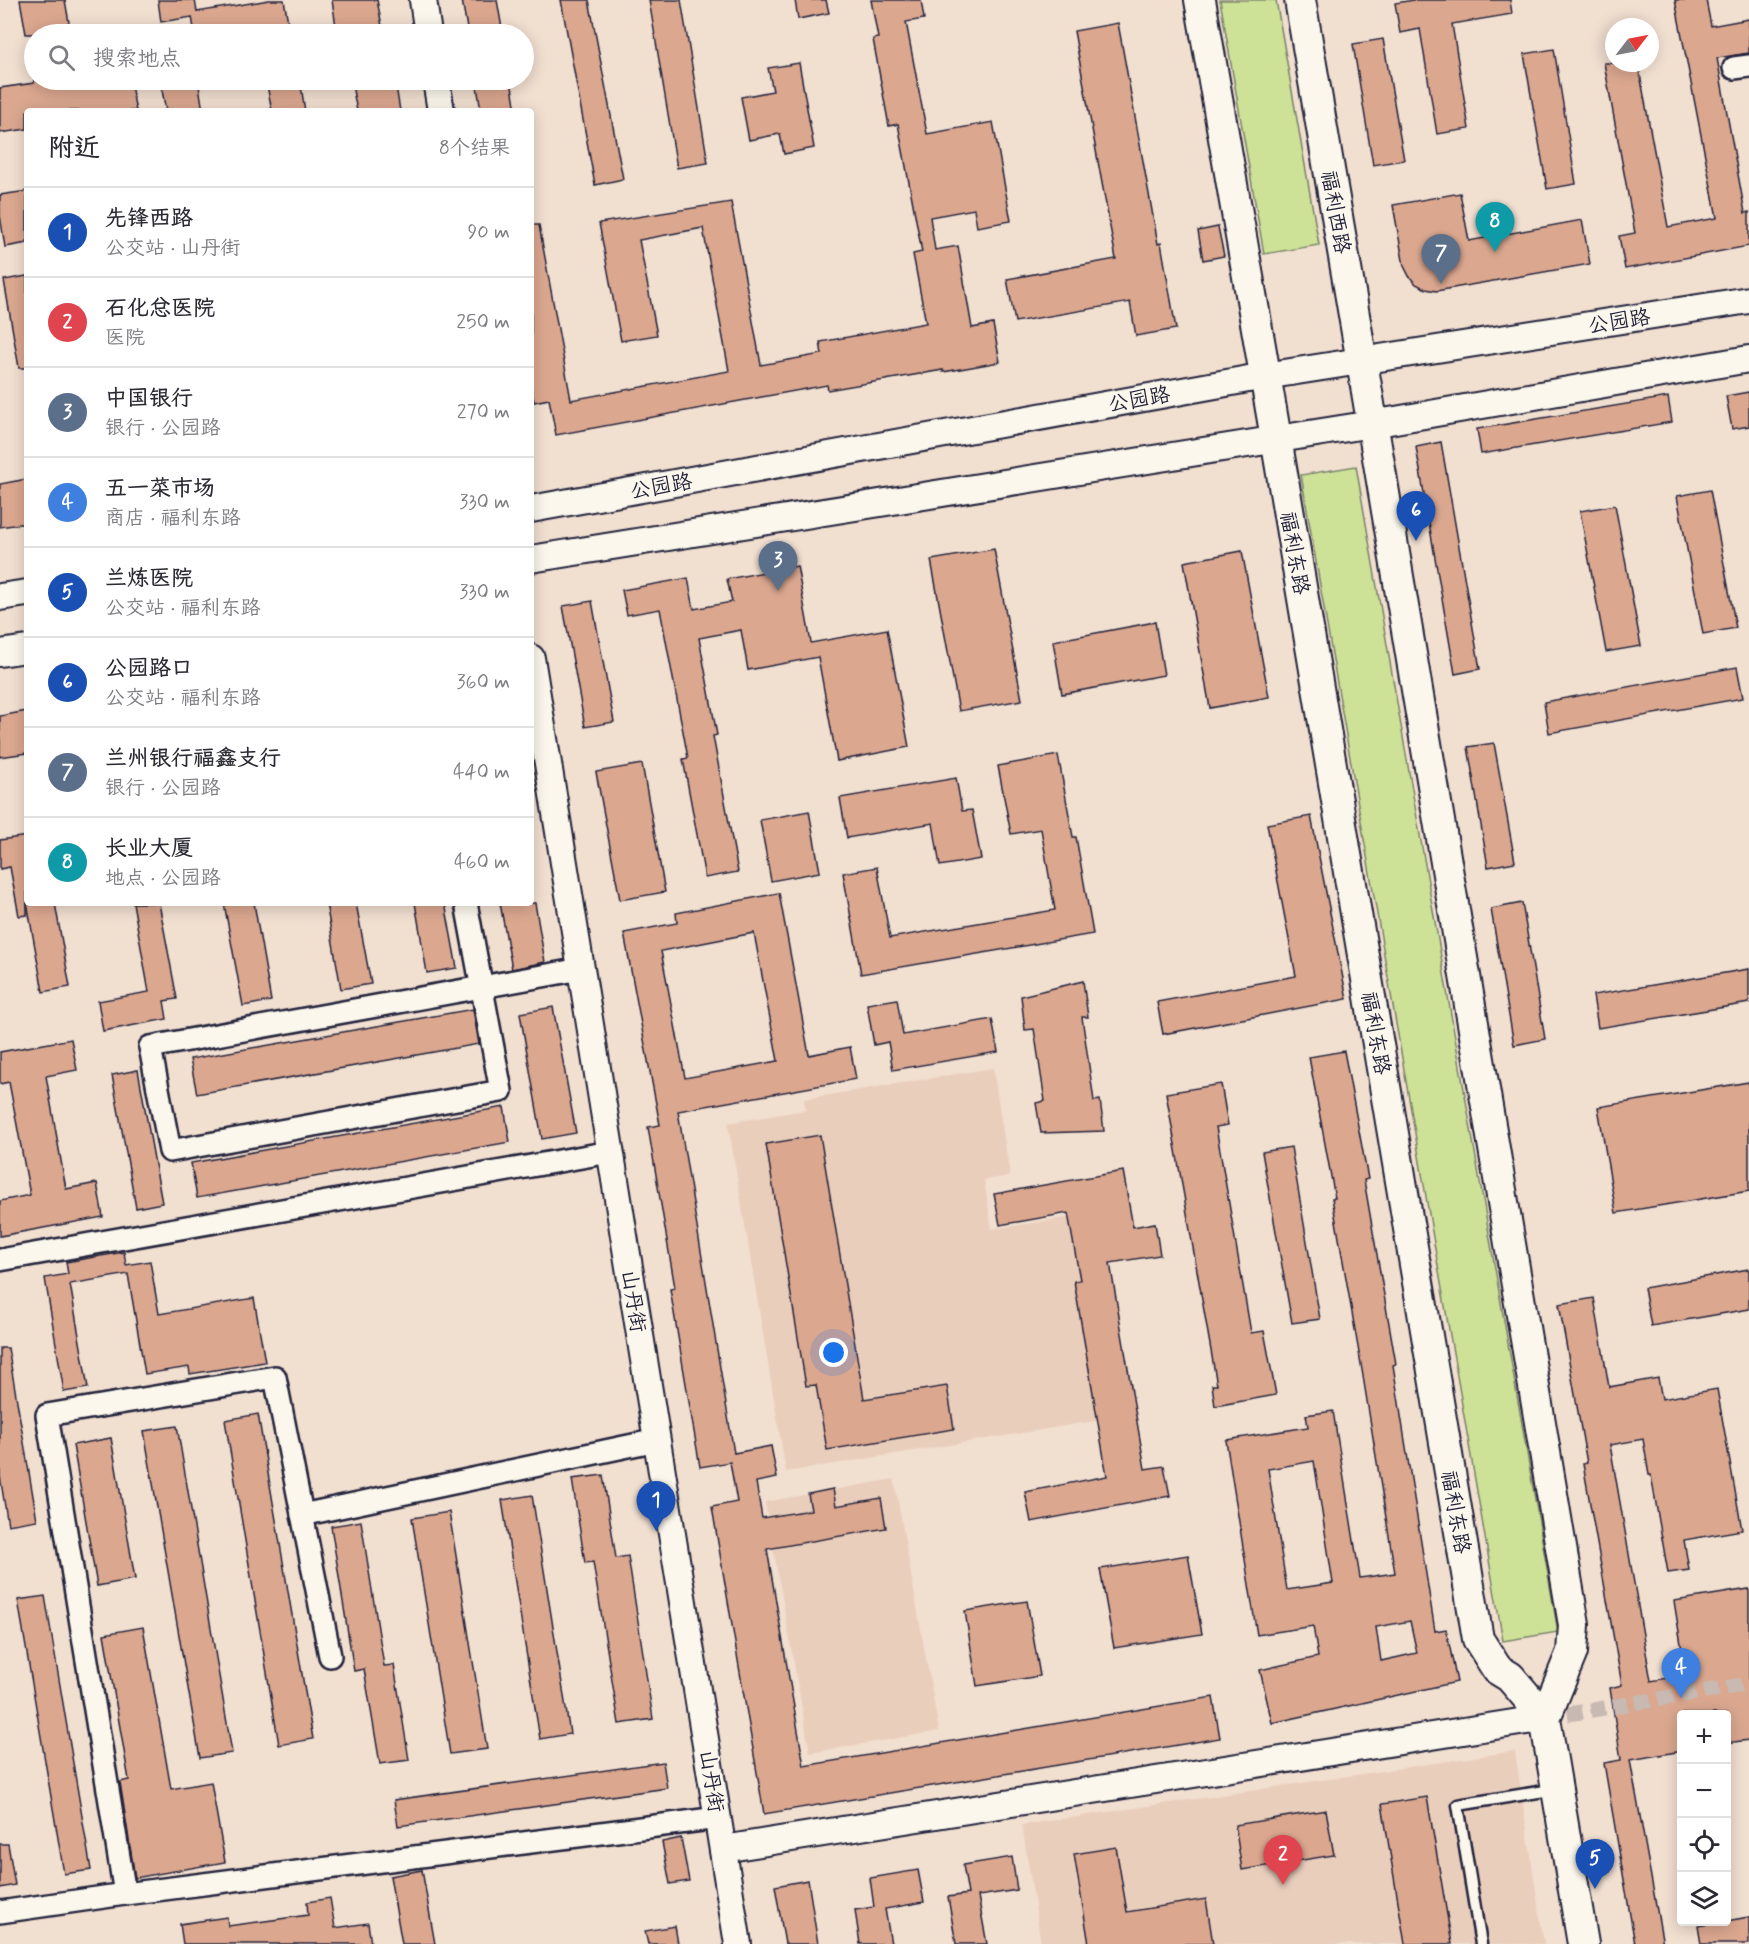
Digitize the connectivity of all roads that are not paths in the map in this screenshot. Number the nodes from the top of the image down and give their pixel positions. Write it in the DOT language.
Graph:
graph roads {
  1 [pos="423,0"];
  2 [pos="1200,0"];
  3 [pos="1300,0"];
  4 [pos="427,24"];
  5 [pos="438,90"];
  6 [pos="441,108"];
  7 [pos="1749,300"];
  8 [pos="1749,359"];
  9 [pos="1362,362"];
  10 [pos="1265,376"];
  11 [pos="1372,424"];
  12 [pos="1276,438"];
  13 [pos="534,508"];
  14 [pos="534,559"];
  15 [pos="24,593"];
  16 [pos="0,597"];
  17 [pos="24,649"];
  18 [pos="0,653"];
  19 [pos="534,677"];
  20 [pos="467,906"];
  21 [pos="581,969"];
  22 [pos="482,987"];
  23 [pos="610,1152"];
  24 [pos="0,1260"];
  25 [pos="657,1440"];
  26 [pos="302,1515"];
  27 [pos="1572,1652"];
  28 [pos="330,1656"];
  29 [pos="1510,1677"];
  30 [pos="1545,1718"];
  31 [pos="1557,1789"];
  32 [pos="718,1818"];
  33 [pos="723,1849"];
  34 [pos="126,1894"];
  35 [pos="0,1912"];
  36 [pos="738,1944"];
  37 [pos="1481,1944"];
  38 [pos="1583,1944"];
  1 -- 4 [label="street"];
  2 -- 10 [label="main road"];
  3 -- 9 [label="main road, 福利西路"];
  5 -- 6 [label="street"];
  7 -- 9 [label="street, 公园路"];
  8 -- 11 [label="street"];
  9 -- 10 [label="street, 公园路"];
  9 -- 11 [label="main road, 福利西路"];
  10 -- 12 [label="main road, 福利东路"];
  10 -- 13 [label="street, 公园路"];
  11 -- 12 [label="street"];
  11 -- 27 [label="main road"];
  12 -- 14 [label="street"];
  12 -- 29 [label="main road, 福利东路"];
  15 -- 16 [label="street"];
  17 -- 18 [label="street"];
  19 -- 21 [label="street, 山丹街"];
  20 -- 22 [label="street"];
  21 -- 22 [label="street"];
  21 -- 23 [label="street, 山丹街"];
  22 -- 22 [label="street"];
  23 -- 24 [label="street"];
  23 -- 25 [label="street, 山丹街"];
  25 -- 26 [label="street"];
  25 -- 32 [label="street, 山丹街"];
  26 -- 28 [label="street"];
  26 -- 34 [label="street"];
  27 -- 29 [label="main road"];
  27 -- 30 [label="main road"];
  29 -- 30 [label="main road, 福利东路"];
  30 -- 31 [label="main road"];
  30 -- 33 [label="street"];
  31 -- 37 [label="lane"];
  31 -- 38 [label="main road"];
  32 -- 33 [label="street, 山丹街"];
  32 -- 34 [label="street"];
  33 -- 36 [label="street, 山丹街"];
  34 -- 35 [label="street"];
}
